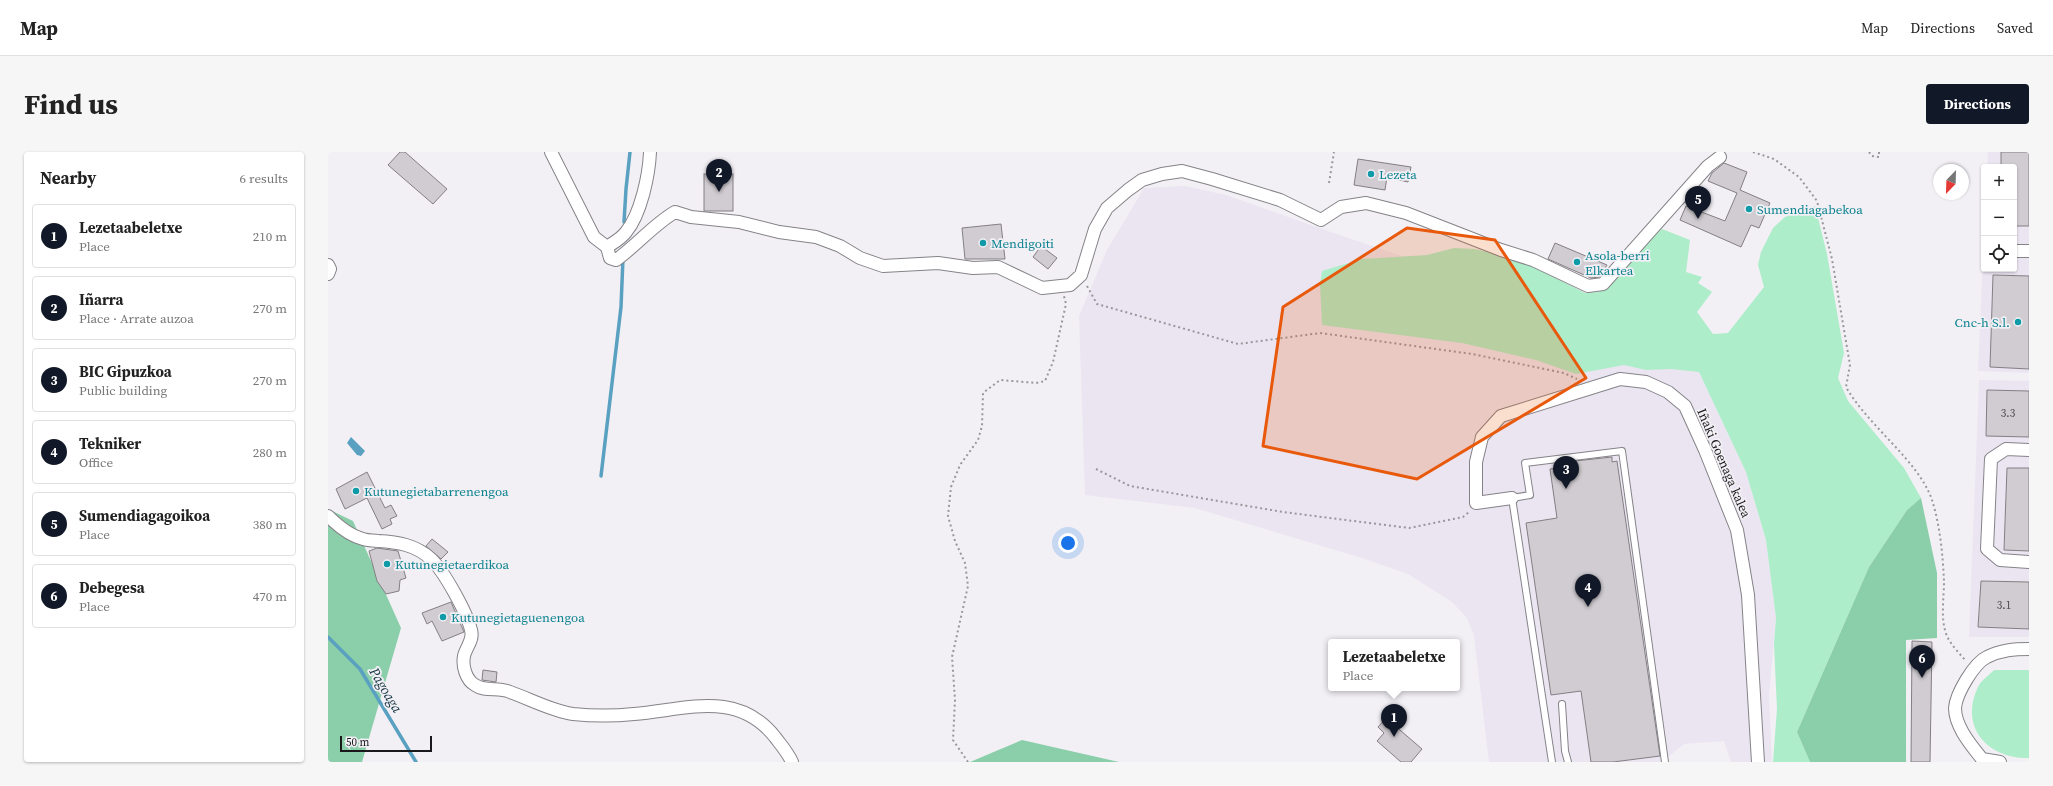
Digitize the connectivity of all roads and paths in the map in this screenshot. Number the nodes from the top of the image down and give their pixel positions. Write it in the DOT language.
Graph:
graph roads {
  1 [pos="550,152"];
  2 [pos="650,152"];
  3 [pos="1334,152"];
  4 [pos="1753,152"];
  5 [pos="1869,152"];
  6 [pos="1879,152"];
  7 [pos="1720,157"];
  8 [pos="1329,183"];
  9 [pos="607,247"];
  10 [pos="2017,251"];
  11 [pos="2029,251"];
  12 [pos="328,266"];
  13 [pos="328,274"];
  14 [pos="1081,275"];
  15 [pos="1063,287"];
  16 [pos="1594,387"];
  17 [pos="2029,450"];
  18 [pos="1096,468"];
  19 [pos="1512,498"];
  20 [pos="1476,503"];
  21 [pos="328,516"];
  22 [pos="2029,562"];
  23 [pos="2029,649"];
  24 [pos="1974,670"];
  25 [pos="1562,704"];
  26 [pos="792,762"];
  27 [pos="968,762"];
  28 [pos="1552,762"];
  29 [pos="1568,762"];
  30 [pos="1665,762"];
  31 [pos="1758,762"];
  32 [pos="2000,762"];
  1 -- 9 [label="street"];
  2 -- 9 [label="street"];
  3 -- 8 [label="path"];
  4 -- 24 [label="path"];
  5 -- 6 [label="path"];
  7 -- 14 [label="street"];
  9 -- 15 [label="street"];
  10 -- 11 [label="street"];
  12 -- 13 [label="street"];
  14 -- 15 [label="street"];
  14 -- 16 [label="path"];
  15 -- 27 [label="path"];
  16 -- 20 [label="street, Iñaki Goenaga kalea"];
  16 -- 31 [label="street, Iñaki Goenaga kalea"];
  17 -- 22 [label="street"];
  18 -- 20 [label="path"];
  19 -- 20 [label="street"];
  19 -- 28 [label="lane"];
  19 -- 30 [label="lane"];
  21 -- 26 [label="street"];
  23 -- 24 [label="street"];
  24 -- 32 [label="street"];
  25 -- 29 [label="lane"];
}
